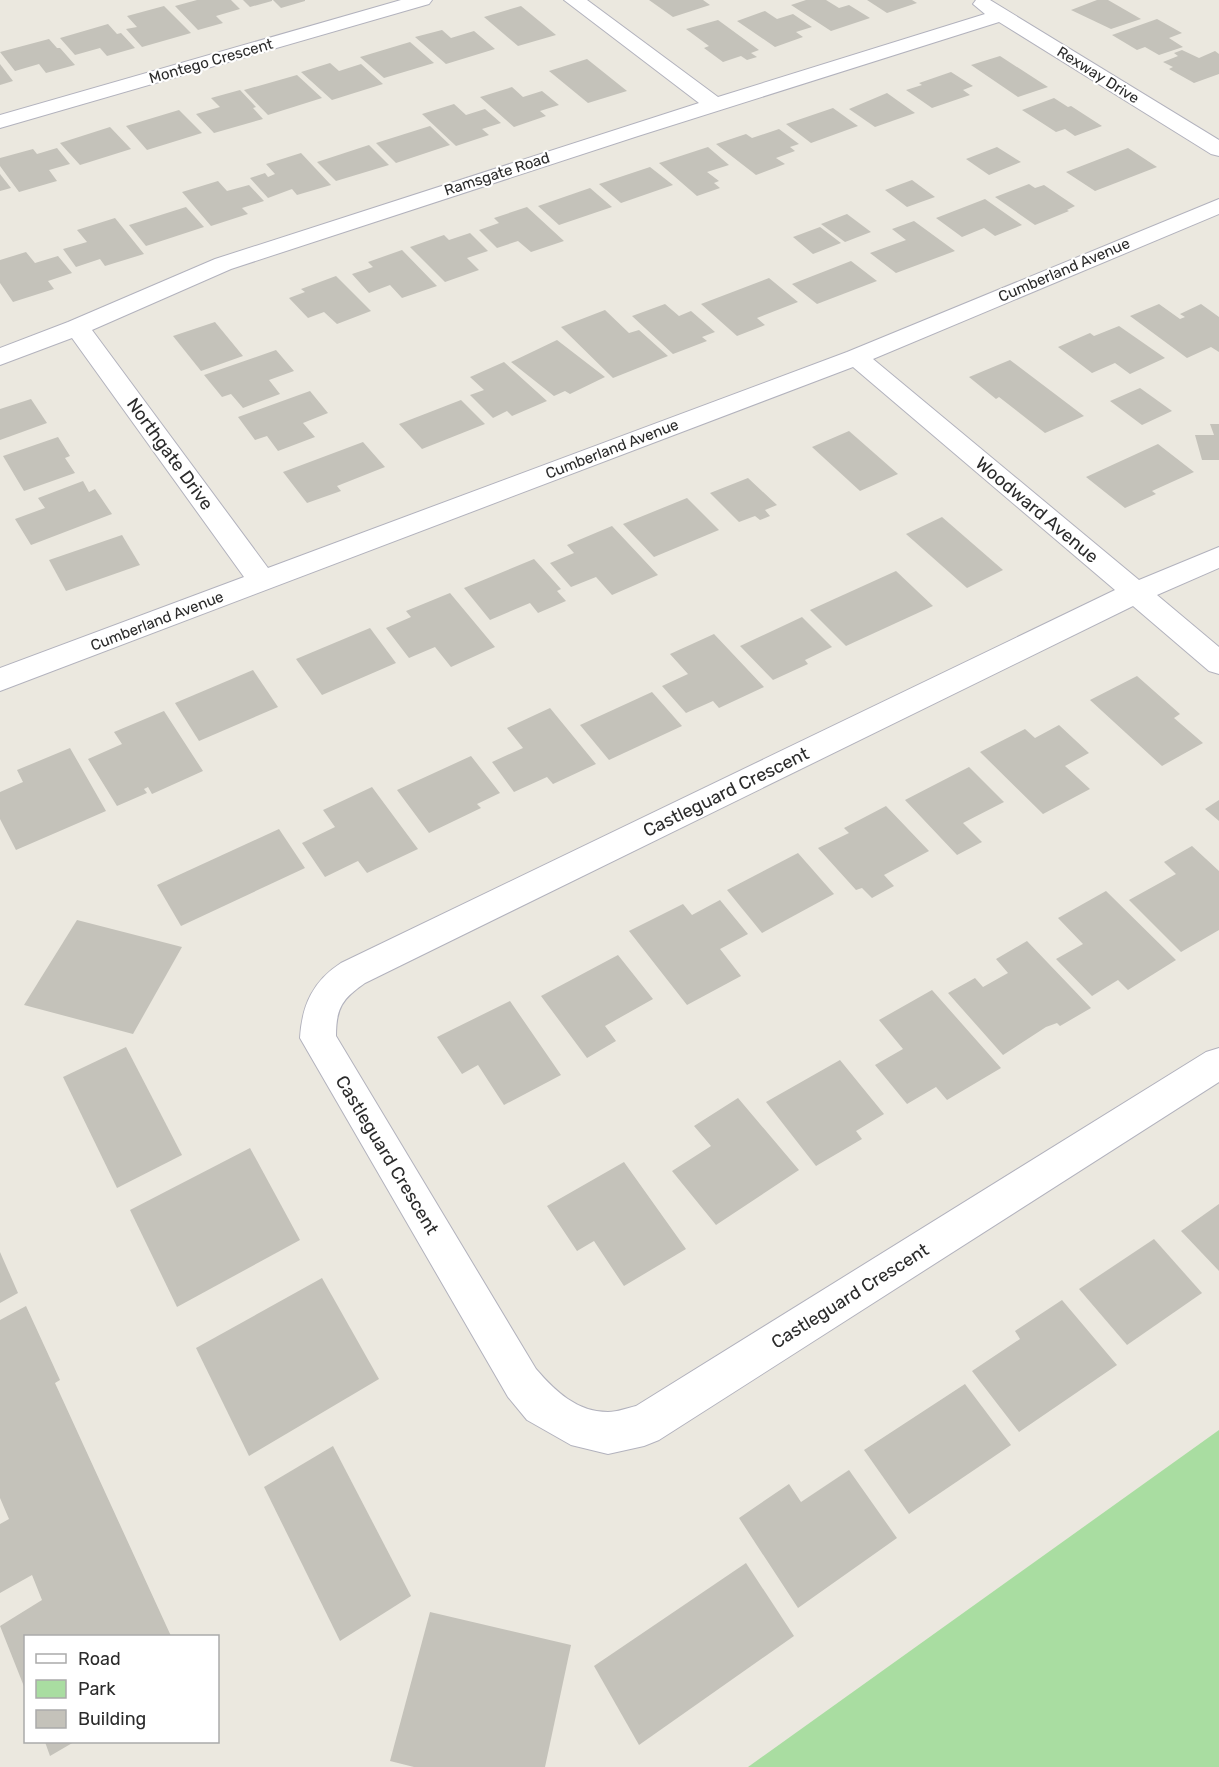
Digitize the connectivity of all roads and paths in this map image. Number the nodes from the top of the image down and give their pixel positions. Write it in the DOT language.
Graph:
graph roads {
  1 [pos="422,0"];
  2 [pos="574,0"];
  3 [pos="978,0"];
  4 [pos="1002,15"];
  5 [pos="714,104"];
  6 [pos="0,122"];
  7 [pos="1219,149"];
  8 [pos="1219,206"];
  9 [pos="77,327"];
  10 [pos="0,357"];
  11 [pos="856,357"];
  12 [pos="1219,557"];
  13 [pos="263,582"];
  14 [pos="1134,593"];
  15 [pos="1219,663"];
  16 [pos="0,680"];
  17 [pos="1219,1063"];
  1 -- 6 [label="street, Montego Crescent"];
  2 -- 5 [label="street"];
  3 -- 4 [label="street, Rexway Drive"];
  4 -- 5 [label="street, Ramsgate Road"];
  4 -- 7 [label="street, Rexway Drive"];
  5 -- 9 [label="street, Ramsgate Road"];
  8 -- 11 [label="street, Cumberland Avenue"];
  9 -- 10 [label="street, Ramsgate Road"];
  9 -- 13 [label="street, Northgate Drive"];
  11 -- 13 [label="street, Cumberland Avenue"];
  11 -- 14 [label="street, Woodward Avenue"];
  12 -- 14 [label="street, Castleguard Crescent"];
  13 -- 16 [label="street, Cumberland Avenue"];
  14 -- 15 [label="street, Woodward Avenue"];
  14 -- 17 [label="street, Castleguard Crescent"];
}
